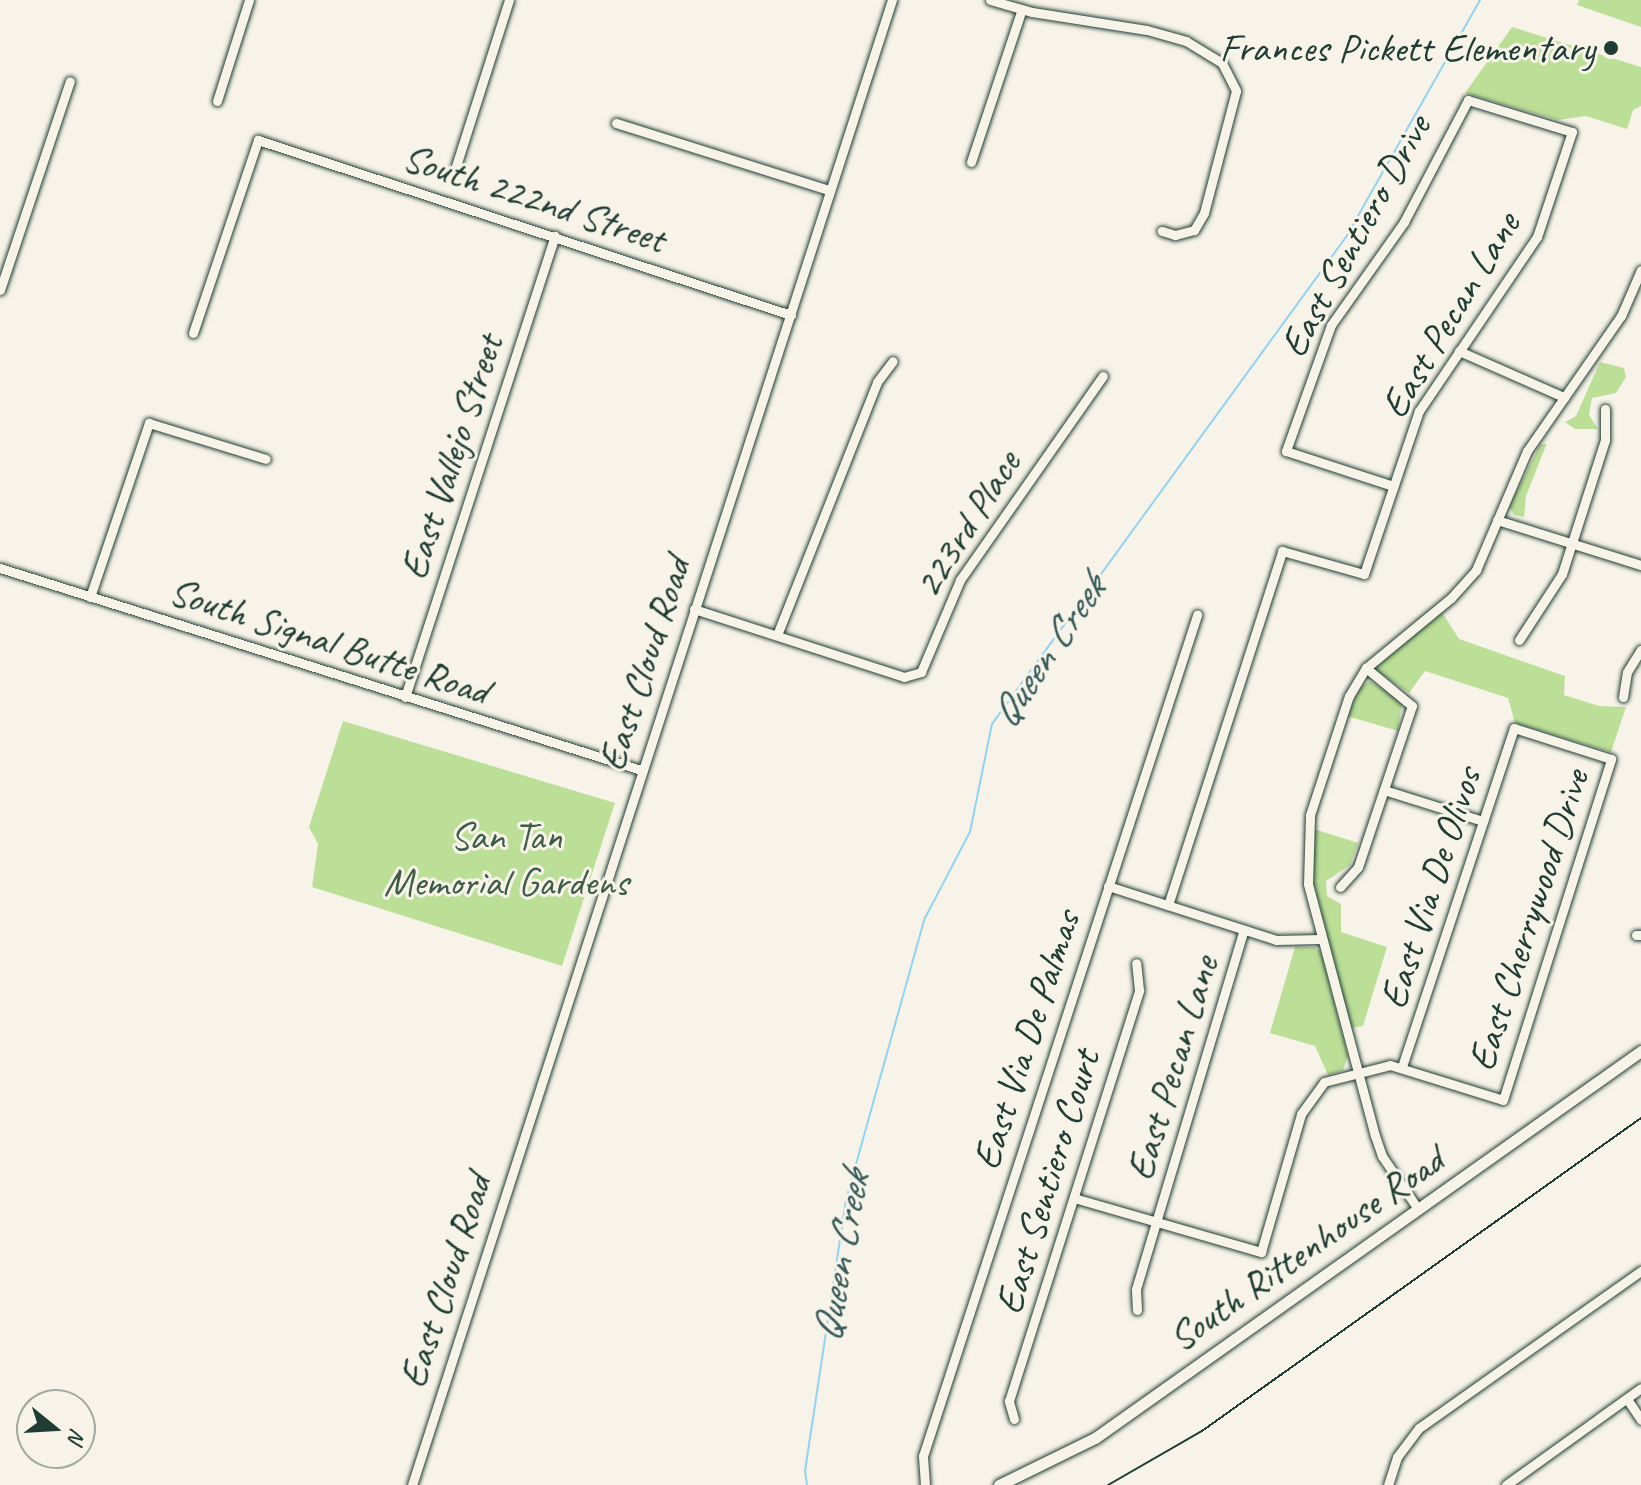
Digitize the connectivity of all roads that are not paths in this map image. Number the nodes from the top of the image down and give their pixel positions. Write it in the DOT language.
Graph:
graph roads {
  1 [pos="249,0"];
  2 [pos="509,0"];
  3 [pos="892,0"];
  4 [pos="990,0"];
  5 [pos="1022,9"];
  6 [pos="70,81"];
  7 [pos="217,101"];
  8 [pos="616,123"];
  9 [pos="1572,132"];
  10 [pos="971,162"];
  11 [pos="456,166"];
  12 [pos="829,190"];
  13 [pos="1162,231"];
  14 [pos="555,236"];
  15 [pos="1640,276"];
  16 [pos="0,290"];
  17 [pos="791,315"];
  18 [pos="193,333"];
  19 [pos="1459,351"];
  20 [pos="893,361"];
  21 [pos="1103,376"];
  22 [pos="1564,397"];
  23 [pos="1605,409"];
  24 [pos="266,459"];
  25 [pos="1393,486"];
  26 [pos="1497,520"];
  27 [pos="1572,543"];
  28 [pos="1641,565"];
  29 [pos="0,568"];
  30 [pos="90,597"];
  31 [pos="694,609"];
  32 [pos="1197,615"];
  33 [pos="777,635"];
  34 [pos="1519,640"];
  35 [pos="1641,650"];
  36 [pos="1366,668"];
  37 [pos="405,697"];
  38 [pos="1623,697"];
  39 [pos="1611,759"];
  40 [pos="641,770"];
  41 [pos="1384,790"];
  42 [pos="1483,821"];
  43 [pos="1108,886"];
  44 [pos="1340,887"];
  45 [pos="1168,905"];
  46 [pos="1244,930"];
  47 [pos="1321,939"];
  48 [pos="1136,963"];
  49 [pos="1641,1051"];
  50 [pos="1402,1067"];
  51 [pos="1358,1071"];
  52 [pos="1074,1198"];
  53 [pos="1418,1209"];
  54 [pos="1157,1222"];
  55 [pos="1641,1271"];
  56 [pos="1137,1310"];
  57 [pos="1641,1388"];
  58 [pos="1627,1399"];
  59 [pos="1014,1419"];
  60 [pos="1641,1420"];
  61 [pos="412,1485"];
  62 [pos="925,1485"];
  63 [pos="999,1485"];
  64 [pos="1388,1485"];
  65 [pos="1506,1485"];
  1 -- 7 [label="street"];
  2 -- 11 [label="street"];
  3 -- 12 [label="street, East Cloud Road"];
  4 -- 5 [label="street"];
  5 -- 10 [label="street"];
  5 -- 13 [label="street"];
  6 -- 16 [label="street"];
  8 -- 12 [label="street"];
  9 -- 19 [label="street, East Pecan Lane"];
  9 -- 25 [label="street, East Sentiero Drive"];
  12 -- 17 [label="street, East Cloud Road"];
  14 -- 17 [label="street, South 222nd Street"];
  14 -- 18 [label="street, South 222nd Street"];
  14 -- 37 [label="street, East Vallejo Street"];
  15 -- 22 [label="street"];
  17 -- 31 [label="street, East Cloud Road"];
  19 -- 22 [label="street"];
  19 -- 25 [label="street, East Pecan Lane"];
  20 -- 33 [label="street"];
  21 -- 33 [label="street, 223rd Place"];
  22 -- 26 [label="street"];
  23 -- 27 [label="street"];
  24 -- 30 [label="street"];
  25 -- 45 [label="street, East Pecan Lane"];
  26 -- 27 [label="street"];
  26 -- 36 [label="street"];
  27 -- 28 [label="street"];
  27 -- 34 [label="street"];
  29 -- 30 [label="street, South Signal Butte Road"];
  30 -- 37 [label="street, South Signal Butte Road"];
  31 -- 33 [label="street, 223rd Place"];
  31 -- 40 [label="street, East Cloud Road"];
  32 -- 43 [label="street, East Via De Palmas"];
  35 -- 38 [label="street"];
  36 -- 41 [label="street"];
  36 -- 47 [label="street"];
  37 -- 40 [label="street, South Signal Butte Road"];
  39 -- 42 [label="street, East Via De Olivos"];
  39 -- 50 [label="street, East Cherrywood Drive"];
  40 -- 61 [label="street, East Cloud Road"];
  41 -- 42 [label="street"];
  41 -- 44 [label="street"];
  42 -- 50 [label="street, East Via De Olivos"];
  43 -- 45 [label="street"];
  43 -- 62 [label="street, East Via De Palmas"];
  45 -- 46 [label="street"];
  46 -- 47 [label="street"];
  46 -- 54 [label="street, East Pecan Lane"];
  47 -- 51 [label="street"];
  48 -- 52 [label="street, East Sentiero Court"];
  49 -- 53 [label="main road, South Rittenhouse Road"];
  50 -- 51 [label="street"];
  51 -- 53 [label="street"];
  51 -- 54 [label="street"];
  52 -- 54 [label="street"];
  52 -- 59 [label="street, East Sentiero Court"];
  53 -- 63 [label="main road, South Rittenhouse Road"];
  54 -- 56 [label="street, East Pecan Lane"];
  55 -- 64 [label="street"];
  57 -- 58 [label="street"];
  58 -- 60 [label="street"];
  58 -- 65 [label="street"];
}
